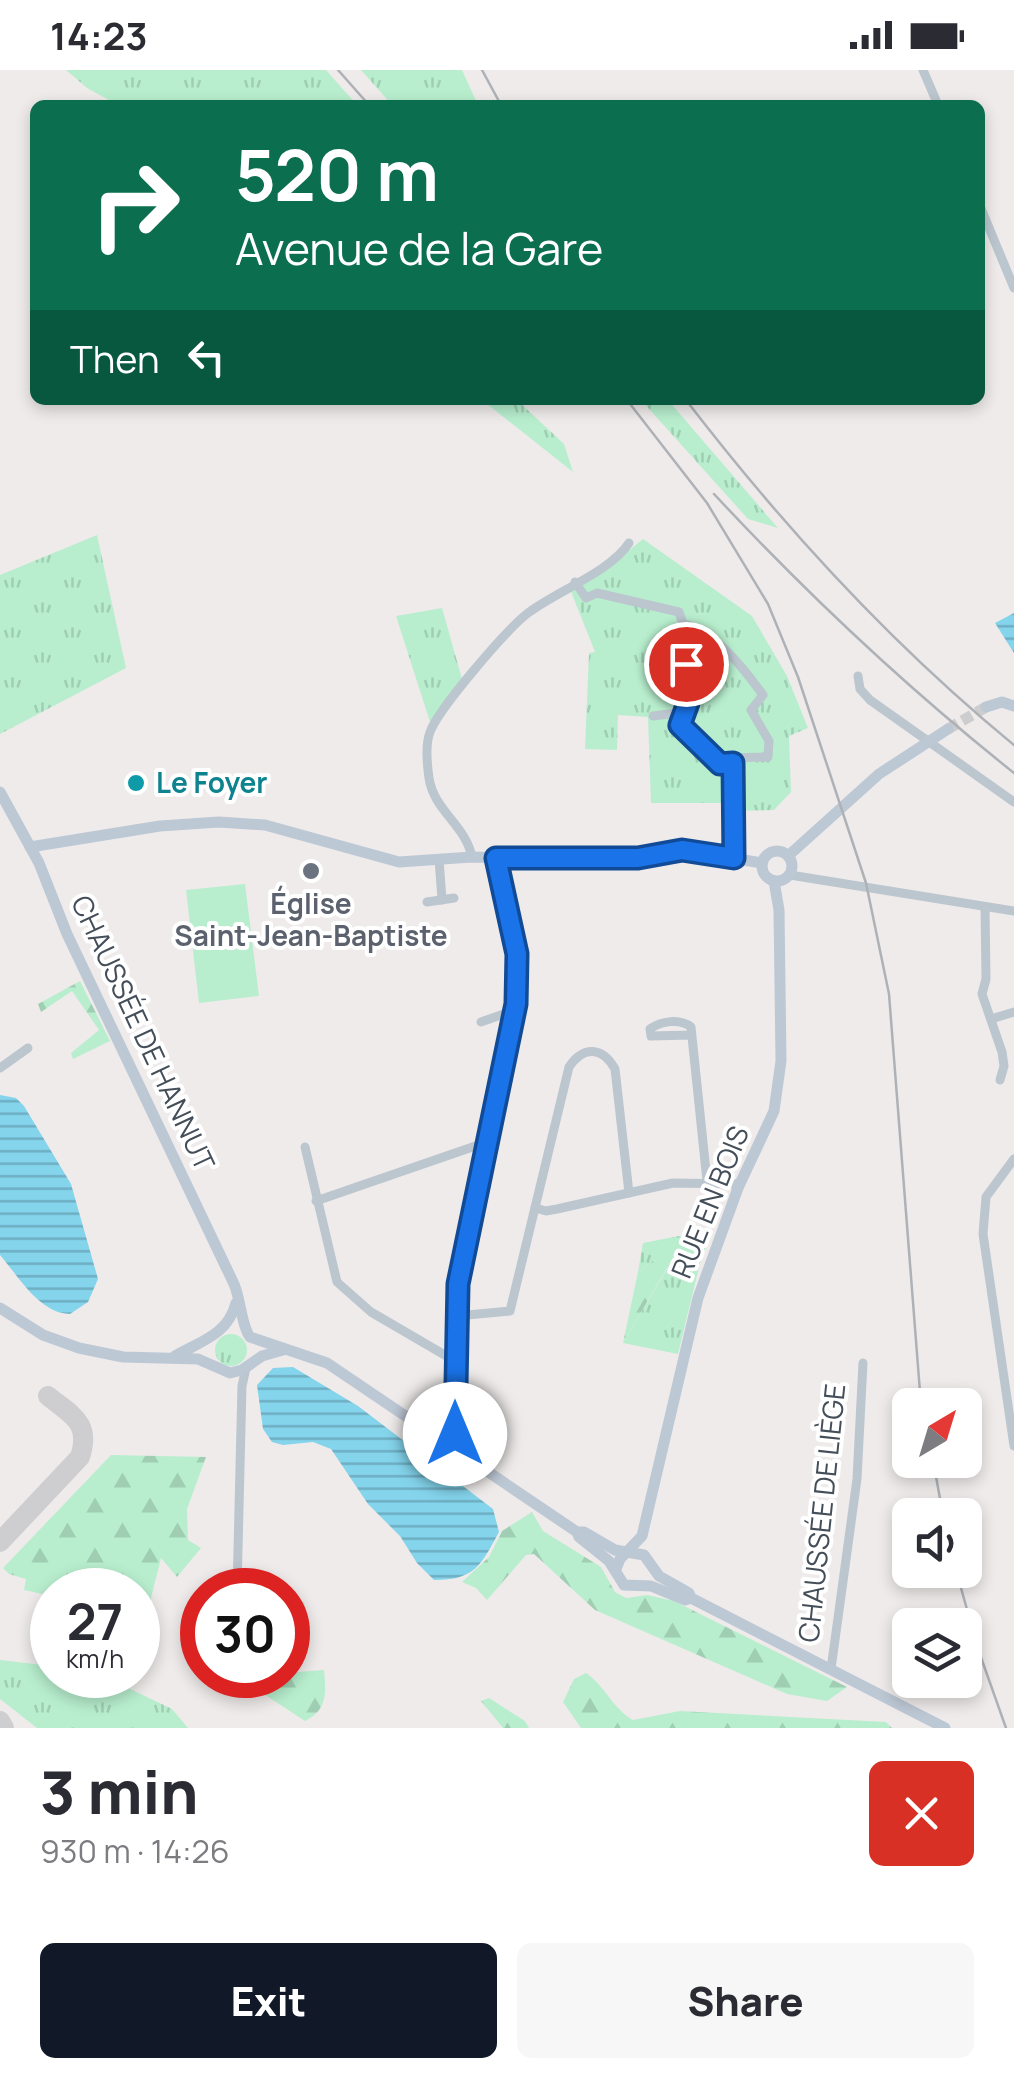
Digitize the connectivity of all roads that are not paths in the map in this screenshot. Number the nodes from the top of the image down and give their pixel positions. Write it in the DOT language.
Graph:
graph roads {
  1 [pos="923,70"];
  2 [pos="936,100"];
  3 [pos="985,218"];
  4 [pos="1014,288"];
  5 [pos="629,543"];
  6 [pos="574,582"];
  7 [pos="684,624"];
  8 [pos="858,676"];
  9 [pos="1014,706"];
  10 [pos="986,707"];
  11 [pos="685,712"];
  12 [pos="653,716"];
  13 [pos="948,729"];
  14 [pos="930,741"];
  15 [pos="733,763"];
  16 [pos="0,792"];
  17 [pos="1014,802"];
  18 [pos="4,808"];
  19 [pos="30,847"];
  20 [pos="472,856"];
  21 [pos="788,856"];
  22 [pos="496,858"];
  23 [pos="734,858"];
  24 [pos="439,859"];
  25 [pos="762,863"];
  26 [pos="790,874"];
  27 [pos="774,881"];
  28 [pos="454,898"];
  29 [pos="442,900"];
  30 [pos="427,902"];
  31 [pos="985,908"];
  32 [pos="1014,911"];
  33 [pos="515,1010"];
  34 [pos="1014,1012"];
  35 [pos="991,1019"];
  36 [pos="481,1022"];
  37 [pos="691,1036"];
  38 [pos="28,1048"];
  39 [pos="0,1068"];
  40 [pos="1000,1080"];
  41 [pos="487,1142"];
  42 [pos="305,1146"];
  43 [pos="1014,1158"];
  44 [pos="707,1181"];
  45 [pos="740,1184"];
  46 [pos="628,1193"];
  47 [pos="316,1201"];
  48 [pos="536,1208"];
  49 [pos="238,1297"];
  50 [pos="0,1308"];
  51 [pos="456,1316"];
  52 [pos="223,1327"];
  53 [pos="249,1335"];
  54 [pos="210,1337"];
  55 [pos="283,1350"];
  56 [pos="175,1356"];
  57 [pos="455,1361"];
  58 [pos="248,1364"];
  59 [pos="863,1364"];
  60 [pos="217,1368"];
  61 [pos="241,1399"];
  62 [pos="454,1420"];
  63 [pos="427,1430"];
  64 [pos="1014,1446"];
  65 [pos="461,1453"];
  66 [pos="577,1532"];
  67 [pos="642,1536"];
  68 [pos="628,1553"];
  69 [pos="650,1563"];
  70 [pos="238,1568"];
  71 [pos="616,1569"];
  72 [pos="642,1586"];
  73 [pos="691,1598"];
  74 [pos="831,1668"];
  75 [pos="945,1728"];
  1 -- 2 [label="street"];
  3 -- 4 [label="street"];
  5 -- 6 [label="street"];
  6 -- 7 [label="street"];
  6 -- 20 [label="street"];
  7 -- 11 [label="street"];
  7 -- 15 [label="street"];
  8 -- 14 [label="street"];
  9 -- 10 [label="street"];
  11 -- 12 [label="street"];
  11 -- 15 [label="street"];
  13 -- 14 [label="street"];
  14 -- 17 [label="street"];
  14 -- 21 [label="street"];
  15 -- 23 [label="street"];
  16 -- 18 [label="street, CHAUSSÉE DE HANNUT"];
  18 -- 19 [label="street, CHAUSSÉE DE HANNUT"];
  19 -- 24 [label="street"];
  19 -- 49 [label="street, CHAUSSÉE DE HANNUT"];
  20 -- 22 [label="street"];
  20 -- 24 [label="street"];
  21 -- 25 [label="street"];
  21 -- 26 [label="street"];
  22 -- 23 [label="street"];
  22 -- 33 [label="street"];
  23 -- 25 [label="street"];
  24 -- 29 [label="street"];
  25 -- 27 [label="street"];
  26 -- 27 [label="street"];
  26 -- 31 [label="street"];
  27 -- 45 [label="street, RUE EN BOIS"];
  28 -- 29 [label="street"];
  29 -- 30 [label="street"];
  31 -- 32 [label="street"];
  31 -- 35 [label="street"];
  33 -- 36 [label="street"];
  33 -- 41 [label="street"];
  34 -- 35 [label="street"];
  35 -- 40 [label="street"];
  37 -- 44 [label="street"];
  38 -- 39 [label="street"];
  41 -- 47 [label="street"];
  41 -- 51 [label="street"];
  42 -- 47 [label="street"];
  43 -- 64 [label="street"];
  44 -- 45 [label="street"];
  44 -- 46 [label="street"];
  45 -- 67 [label="street, RUE EN BOIS"];
  46 -- 48 [label="street"];
  46 -- 48 [label="street"];
  47 -- 57 [label="street"];
  48 -- 51 [label="street"];
  49 -- 52 [label="street"];
  49 -- 53 [label="street, CHAUSSÉE DE HANNUT"];
  50 -- 56 [label="street"];
  51 -- 57 [label="street"];
  52 -- 53 [label="street"];
  52 -- 54 [label="street"];
  53 -- 55 [label="street"];
  53 -- 58 [label="street"];
  54 -- 56 [label="street"];
  54 -- 60 [label="street"];
  55 -- 58 [label="street"];
  55 -- 63 [label="street"];
  56 -- 60 [label="street"];
  57 -- 62 [label="street"];
  58 -- 60 [label="street"];
  58 -- 61 [label="street"];
  59 -- 74 [label="street, CHAUSSÉE DE LIÈGE"];
  60 -- 61 [label="street"];
  61 -- 70 [label="street"];
  62 -- 63 [label="street"];
  62 -- 65 [label="street"];
  63 -- 65 [label="street"];
  65 -- 66 [label="street"];
  66 -- 68 [label="street"];
  66 -- 71 [label="street"];
  67 -- 68 [label="street, RUE EN BOIS"];
  67 -- 69 [label="street, RUE EN BOIS"];
  68 -- 69 [label="street"];
  68 -- 71 [label="street"];
  69 -- 72 [label="street"];
  69 -- 73 [label="street, CHAUSSÉE DE LIÈGE"];
  71 -- 72 [label="street"];
  72 -- 73 [label="street, CHAUSSÉE DE LIÈGE"];
  73 -- 74 [label="street, CHAUSSÉE DE LIÈGE"];
  74 -- 75 [label="street, CHAUSSÉE DE LIÈGE"];
}
